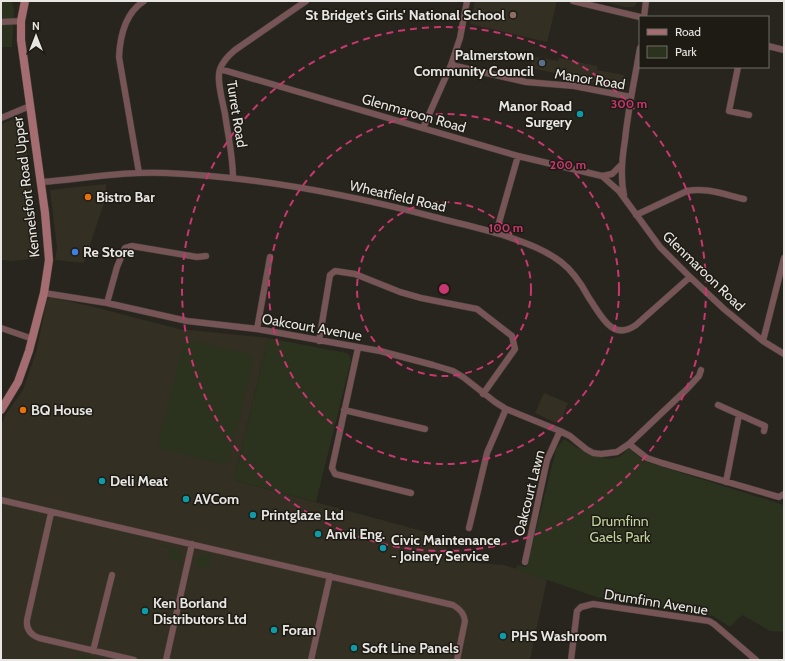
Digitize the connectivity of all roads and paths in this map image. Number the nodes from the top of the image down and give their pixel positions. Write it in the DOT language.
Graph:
graph roads {
  1 [pos="25,1"];
  2 [pos="144,1"];
  3 [pos="306,1"];
  4 [pos="467,1"];
  5 [pos="573,1"];
  6 [pos="646,1"];
  7 [pos="644,16"];
  8 [pos="639,17"];
  9 [pos="21,21"];
  10 [pos="1,22"];
  11 [pos="769,46"];
  12 [pos="784,50"];
  13 [pos="639,53"];
  14 [pos="451,65"];
  15 [pos="738,68"];
  16 [pos="220,69"];
  17 [pos="631,97"];
  18 [pos="30,106"];
  19 [pos="749,115"];
  20 [pos="1,118"];
  21 [pos="423,128"];
  22 [pos="518,156"];
  23 [pos="622,164"];
  24 [pos="139,173"];
  25 [pos="602,176"];
  26 [pos="233,178"];
  27 [pos="41,182"];
  28 [pos="624,197"];
  29 [pos="744,199"];
  30 [pos="636,215"];
  31 [pos="496,233"];
  32 [pos="206,256"];
  33 [pos="270,257"];
  34 [pos="784,258"];
  35 [pos="690,277"];
  36 [pos="44,293"];
  37 [pos="107,303"];
  38 [pos="1,328"];
  39 [pos="257,329"];
  40 [pos="33,339"];
  41 [pos="319,341"];
  42 [pos="762,341"];
  43 [pos="358,348"];
  44 [pos="784,354"];
  45 [pos="701,370"];
  46 [pos="483,394"];
  47 [pos="718,405"];
  48 [pos="506,409"];
  49 [pos="1,410"];
  50 [pos="344,410"];
  51 [pos="739,415"];
  52 [pos="426,429"];
  53 [pos="560,431"];
  54 [pos="764,431"];
  55 [pos="630,444"];
  56 [pos="726,482"];
  57 [pos="411,493"];
  58 [pos="784,494"];
  59 [pos="1,500"];
  60 [pos="51,512"];
  61 [pos="469,528"];
  62 [pos="192,544"];
  63 [pos="525,562"];
  64 [pos="112,575"];
  65 [pos="330,576"];
  66 [pos="93,651"];
  67 [pos="134,660"];
  68 [pos="166,660"];
  69 [pos="310,660"];
  70 [pos="457,660"];
  71 [pos="571,660"];
  72 [pos="756,660"];
  1 -- 9 [label="street, Kennelsfort Road Upper"];
  2 -- 24 [label="street"];
  3 -- 16 [label="street, Turret Road"];
  4 -- 14 [label="street"];
  5 -- 8 [label="street"];
  6 -- 7 [label="street"];
  9 -- 10 [label="street"];
  9 -- 18 [label="street, Kennelsfort Road Upper"];
  11 -- 12 [label="street"];
  13 -- 17 [label="street"];
  14 -- 17 [label="street, Manor Road"];
  14 -- 21 [label="street"];
  15 -- 19 [label="street"];
  16 -- 21 [label="street, Glenmaroon Road"];
  16 -- 26 [label="street, Turret Road"];
  17 -- 23 [label="street"];
  18 -- 20 [label="street"];
  18 -- 27 [label="street, Kennelsfort Road Upper"];
  21 -- 22 [label="street, Glenmaroon Road"];
  22 -- 25 [label="street, Glenmaroon Road"];
  22 -- 31 [label="street"];
  23 -- 25 [label="street"];
  23 -- 28 [label="street"];
  24 -- 26 [label="street, Wheatfield Road"];
  24 -- 27 [label="street, Wheatfield Road"];
  25 -- 28 [label="street, Glenmaroon Road"];
  26 -- 31 [label="street, Wheatfield Road"];
  27 -- 36 [label="street, Kennelsfort Road Upper"];
  28 -- 30 [label="street, Glenmaroon Road"];
  29 -- 30 [label="street"];
  30 -- 35 [label="street, Glenmaroon Road"];
  31 -- 35 [label="street, Wheatfield Road"];
  32 -- 37 [label="street"];
  33 -- 39 [label="street"];
  34 -- 42 [label="street"];
  35 -- 42 [label="street, Glenmaroon Road"];
  36 -- 37 [label="street, Oakcourt Avenue"];
  36 -- 40 [label="street, Kennelsfort Road Upper"];
  37 -- 39 [label="street, Oakcourt Avenue"];
  38 -- 40 [label="street"];
  39 -- 41 [label="street, Oakcourt Avenue"];
  40 -- 49 [label="street, Kennelsfort Road Upper"];
  41 -- 43 [label="street, Oakcourt Avenue"];
  41 -- 46 [label="street"];
  42 -- 44 [label="street, Glenmaroon Road"];
  43 -- 46 [label="street, Oakcourt Avenue"];
  43 -- 50 [label="street"];
  45 -- 55 [label="street, Oakcourt Avenue"];
  46 -- 48 [label="street, Oakcourt Avenue"];
  47 -- 51 [label="street"];
  48 -- 53 [label="street, Oakcourt Avenue"];
  48 -- 61 [label="street"];
  50 -- 52 [label="street"];
  50 -- 57 [label="street"];
  51 -- 54 [label="street"];
  51 -- 56 [label="street"];
  53 -- 55 [label="street, Oakcourt Avenue"];
  53 -- 63 [label="street, Oakcourt Lawn"];
  55 -- 56 [label="street"];
  56 -- 58 [label="street"];
  59 -- 60 [label="street"];
  60 -- 62 [label="street"];
  60 -- 66 [label="street"];
  62 -- 65 [label="street"];
  62 -- 68 [label="street"];
  64 -- 66 [label="street"];
  65 -- 69 [label="street"];
  65 -- 70 [label="street"];
  66 -- 67 [label="street"];
  71 -- 72 [label="street, Drumfinn Avenue"];
}
